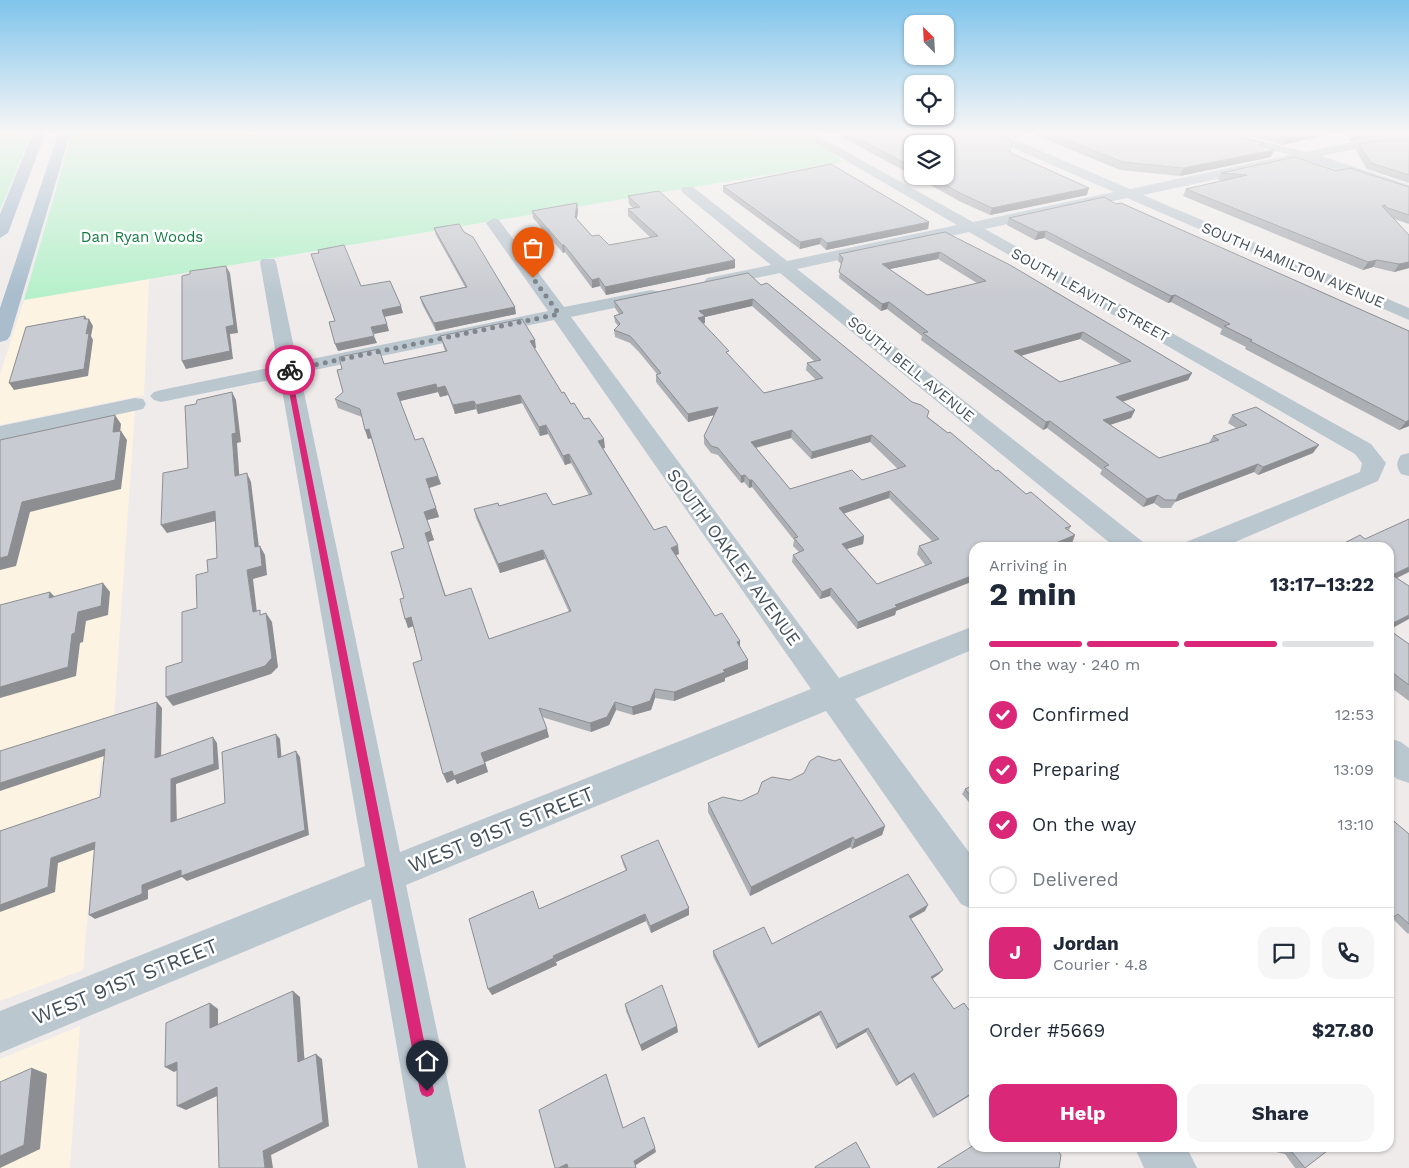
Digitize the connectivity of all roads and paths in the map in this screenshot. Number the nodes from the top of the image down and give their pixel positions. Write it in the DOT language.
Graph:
graph roads {
  1 [pos="19,186"];
  2 [pos="48,186"];
  3 [pos="896,186"];
  4 [pos="1112,186"];
  5 [pos="1166,186"];
  6 [pos="1396,186"];
  7 [pos="688,190"];
  8 [pos="1409,190"];
  9 [pos="1130,193"];
  10 [pos="494,223"];
  11 [pos="970,228"];
  12 [pos="0,233"];
  13 [pos="268,262"];
  14 [pos="784,267"];
  15 [pos="697,285"];
  16 [pos="668,291"];
  17 [pos="559,314"];
  18 [pos="1409,315"];
  19 [pos="0,336"];
  20 [pos="288,370"];
  21 [pos="160,396"];
  22 [pos="135,404"];
  23 [pos="0,434"];
  24 [pos="1409,460"];
  25 [pos="1409,469"];
  26 [pos="1127,542"];
  27 [pos="1210,542"];
  28 [pos="969,639"];
  29 [pos="832,694"];
  30 [pos="1394,756"];
  31 [pos="1409,768"];
  32 [pos="386,876"];
  33 [pos="969,884"];
  34 [pos="0,1032"];
  35 [pos="1161,1152"];
  36 [pos="442,1168"];
  37 [pos="1173,1168"];
  1 -- 12 [label="main road"];
  2 -- 19 [label="main road"];
  3 -- 11 [label="street, SOUTH LEAVITT STREET"];
  4 -- 9 [label="street, SOUTH HAMILTON AVENUE"];
  5 -- 9 [label="street"];
  6 -- 8 [label="street"];
  7 -- 14 [label="street, SOUTH BELL AVENUE"];
  9 -- 11 [label="street"];
  9 -- 18 [label="street, SOUTH HAMILTON AVENUE"];
  10 -- 17 [label="street, SOUTH OAKLEY AVENUE"];
  11 -- 14 [label="street"];
  11 -- 27 [label="street, SOUTH LEAVITT STREET"];
  13 -- 20 [label="street"];
  14 -- 15 [label="street"];
  14 -- 26 [label="street, SOUTH BELL AVENUE"];
  16 -- 17 [label="street"];
  17 -- 20 [label="street"];
  17 -- 29 [label="street, SOUTH OAKLEY AVENUE"];
  20 -- 21 [label="street"];
  20 -- 32 [label="street"];
  22 -- 23 [label="street"];
  24 -- 25 [label="street"];
  28 -- 29 [label="street, WEST 91ST STREET"];
  29 -- 32 [label="street, WEST 91ST STREET"];
  29 -- 33 [label="street, SOUTH OAKLEY AVENUE"];
  30 -- 31 [label="street"];
  32 -- 34 [label="street, WEST 91ST STREET"];
  32 -- 36 [label="street"];
  35 -- 37 [label="street"];
}
